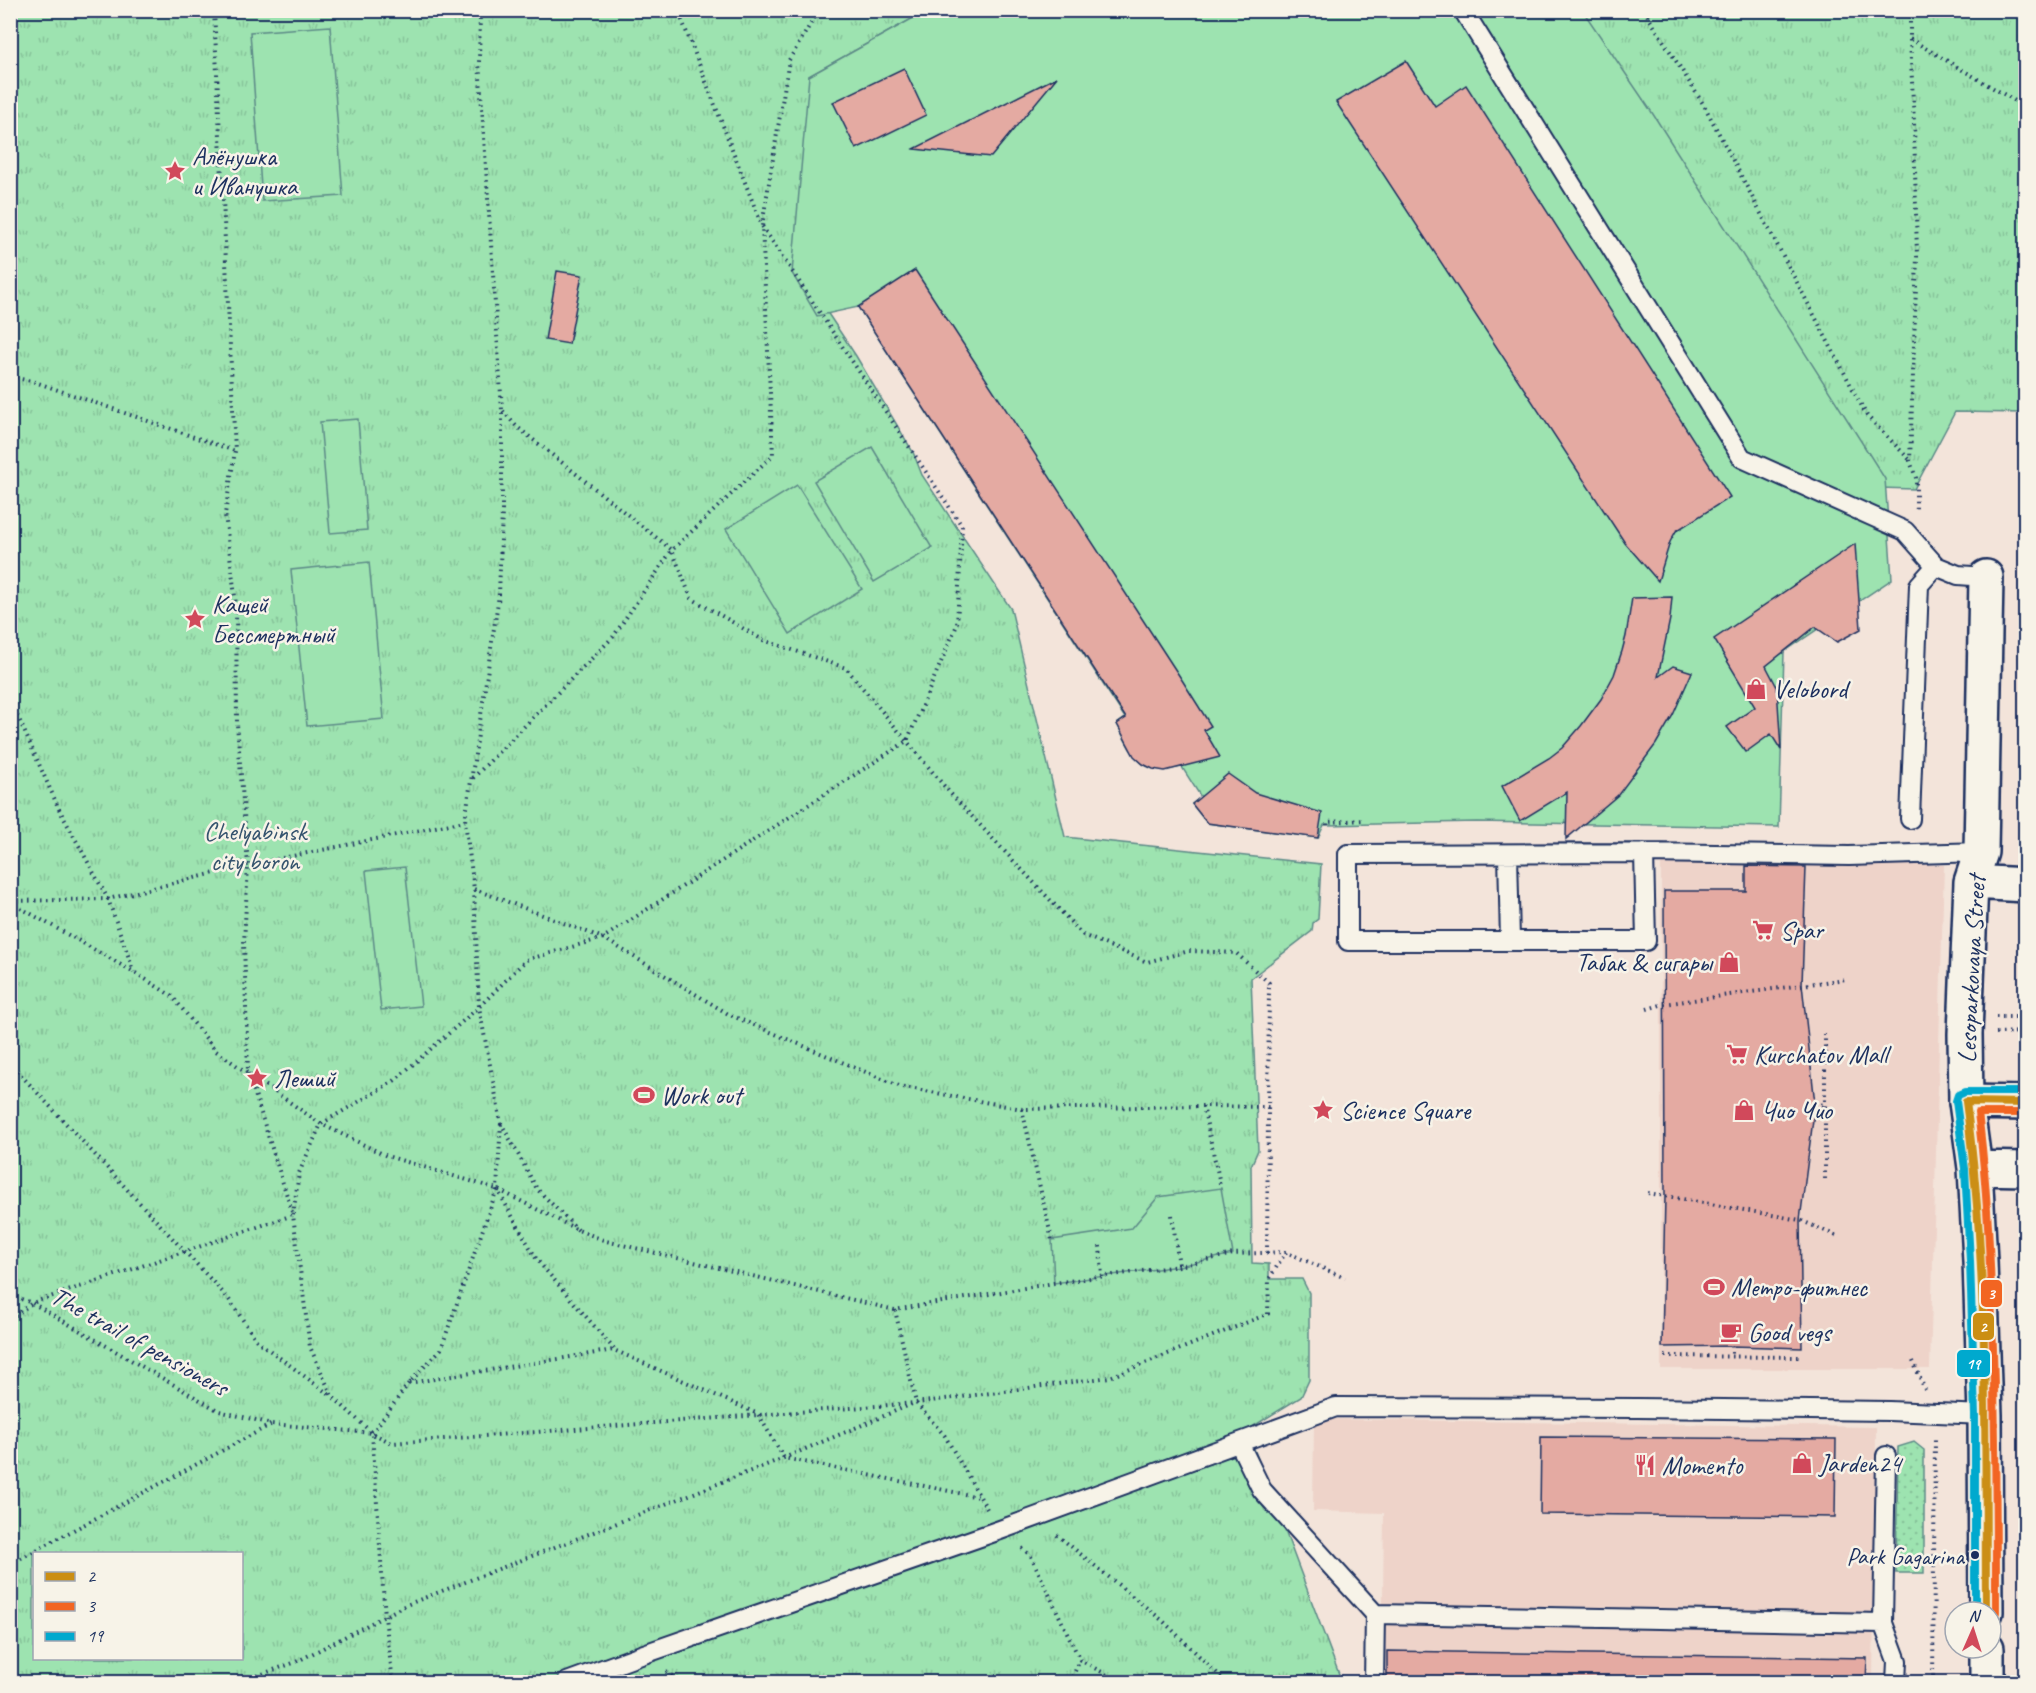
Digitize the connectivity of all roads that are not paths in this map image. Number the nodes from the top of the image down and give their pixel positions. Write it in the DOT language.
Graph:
graph roads {
  1 [pos="1463,10"];
  2 [pos="1936,566"];
  3 [pos="1986,577"];
  4 [pos="1910,819"];
  5 [pos="1981,852"];
  6 [pos="1644,853"];
  7 [pos="1508,854"];
  8 [pos="1971,882"];
  9 [pos="2025,885"];
  10 [pos="1510,941"];
  11 [pos="1966,1102"];
  12 [pos="2025,1103"];
  13 [pos="1975,1168"];
  14 [pos="2025,1168"];
  15 [pos="1985,1415"];
  16 [pos="1239,1443"];
  17 [pos="1886,1456"];
  18 [pos="1986,1600"];
  19 [pos="1375,1614"];
  20 [pos="1882,1623"];
  21 [pos="1987,1660"];
  22 [pos="567,1683"];
  23 [pos="1374,1683"];
  24 [pos="1896,1683"];
  25 [pos="1987,1683"];
  1 -- 2 [label="lane"];
  2 -- 3 [label="lane"];
  2 -- 4 [label="lane"];
  3 -- 5 [label="main road, Lesoparkovaya Street"];
  5 -- 6 [label="lane"];
  5 -- 8 [label="main road, Lesoparkovaya Street"];
  6 -- 7 [label="lane"];
  6 -- 10 [label="lane"];
  7 -- 10 [label="lane"];
  7 -- 10 [label="lane"];
  8 -- 9 [label="main road"];
  8 -- 11 [label="main road, Lesoparkovaya Street"];
  11 -- 12 [label="main road"];
  11 -- 13 [label="main road, Lesoparkovaya Street"];
  13 -- 14 [label="main road"];
  13 -- 15 [label="main road, Lesoparkovaya Street"];
  15 -- 16 [label="lane"];
  15 -- 18 [label="main road, Lesoparkovaya Street"];
  16 -- 19 [label="lane"];
  16 -- 22 [label="lane"];
  17 -- 20 [label="lane"];
  19 -- 20 [label="lane"];
  19 -- 23 [label="lane"];
  20 -- 24 [label="lane"];
  21 -- 25 [label="main road"];
}
